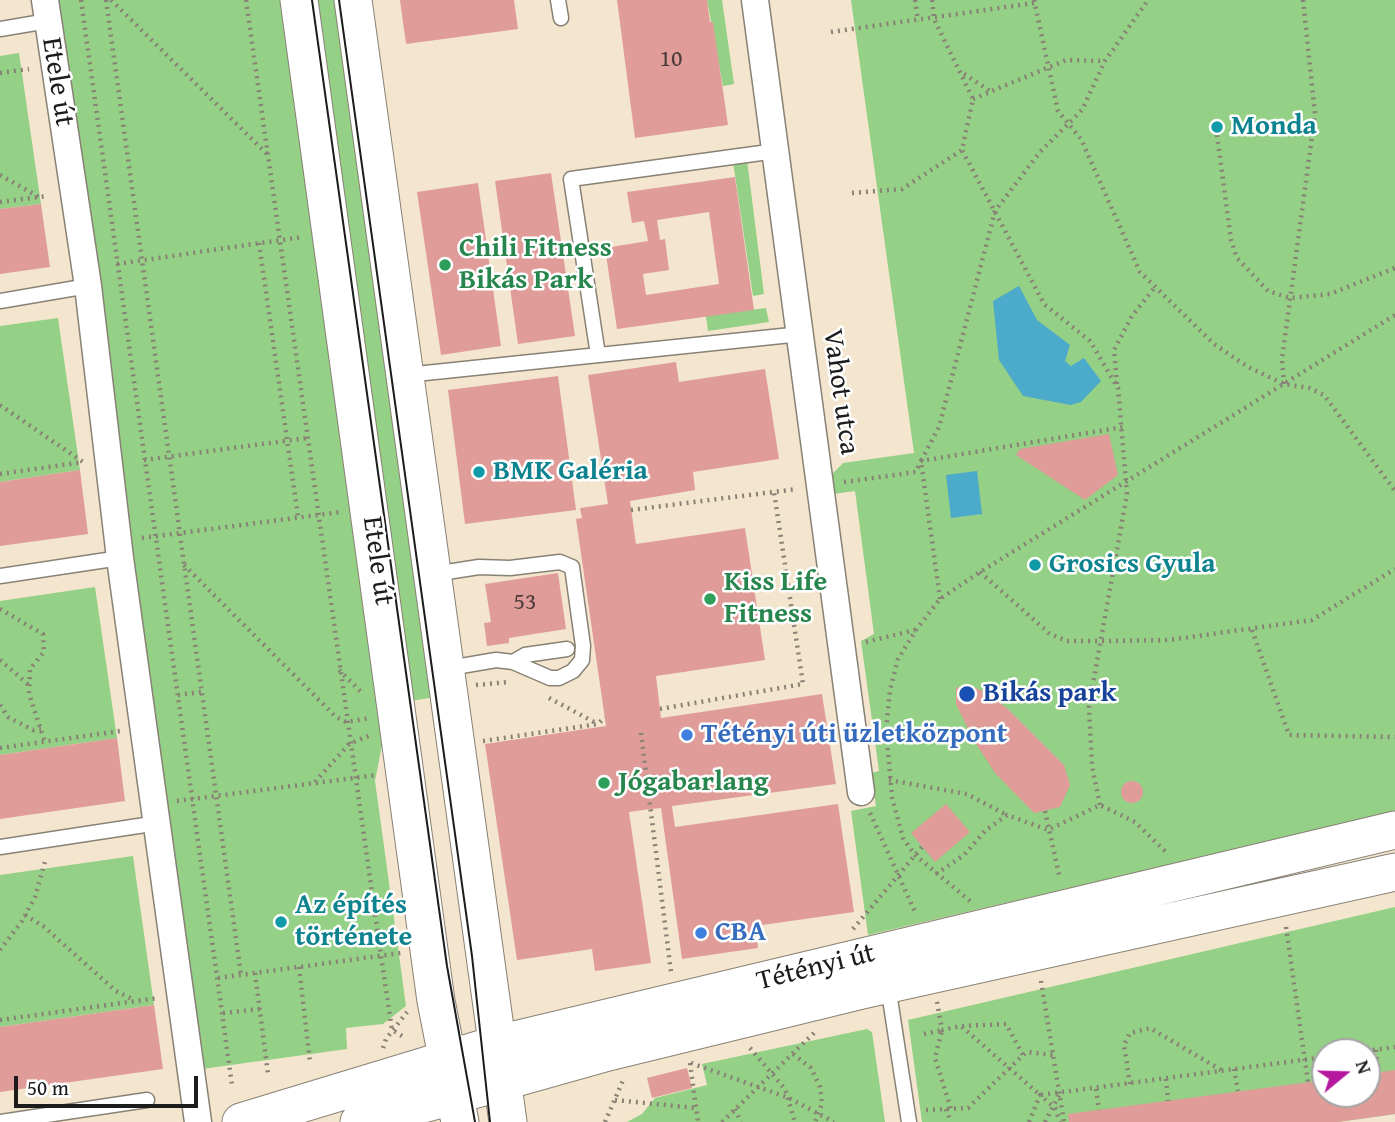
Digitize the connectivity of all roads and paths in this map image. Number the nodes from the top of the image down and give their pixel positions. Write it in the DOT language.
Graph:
graph roads {
  1 [pos="81,0"];
  2 [pos="108,0"];
  3 [pos="246,0"];
  4 [pos="299,0"];
  5 [pos="353,0"];
  6 [pos="558,0"];
  7 [pos="755,0"];
  8 [pos="915,0"];
  9 [pos="932,0"];
  10 [pos="1148,0"];
  11 [pos="1303,0"];
  12 [pos="1034,1"];
  13 [pos="46,10"];
  14 [pos="561,18"];
  15 [pos="934,19"];
  16 [pos="918,21"];
  17 [pos="0,29"];
  18 [pos="831,32"];
  19 [pos="1105,61"];
  20 [pos="1048,65"];
  21 [pos="29,69"];
  22 [pos="0,73"];
  23 [pos="963,74"];
  24 [pos="990,92"];
  25 [pos="973,99"];
  26 [pos="1069,125"];
  27 [pos="1217,135"];
  28 [pos="962,150"];
  29 [pos="776,151"];
  30 [pos="268,155"];
  31 [pos="0,175"];
  32 [pos="852,194"];
  33 [pos="0,202"];
  34 [pos="995,211"];
  35 [pos="304,237"];
  36 [pos="279,240"];
  37 [pos="259,243"];
  38 [pos="141,260"];
  39 [pos="118,264"];
  40 [pos="1395,268"];
  41 [pos="87,278"];
  42 [pos="1155,287"];
  43 [pos="1290,298"];
  44 [pos="0,302"];
  45 [pos="1395,315"];
  46 [pos="801,334"];
  47 [pos="598,355"];
  48 [pos="406,375"];
  49 [pos="1284,384"];
  50 [pos="1118,388"];
  51 [pos="0,405"];
  52 [pos="1123,427"];
  53 [pos="307,438"];
  54 [pos="287,441"];
  55 [pos="169,457"];
  56 [pos="144,460"];
  57 [pos="922,461"];
  58 [pos="0,474"];
  59 [pos="1128,480"];
  60 [pos="820,486"];
  61 [pos="1395,491"];
  62 [pos="774,492"];
  63 [pos="631,510"];
  64 [pos="342,512"];
  65 [pos="318,514"];
  66 [pos="298,516"];
  67 [pos="179,533"];
  68 [pos="154,536"];
  69 [pos="119,549"];
  70 [pos="183,565"];
  71 [pos="1395,569"];
  72 [pos="980,572"];
  73 [pos="434,574"];
  74 [pos="0,576"];
  75 [pos="940,599"];
  76 [pos="0,609"];
  77 [pos="916,630"];
  78 [pos="1252,630"];
  79 [pos="1101,641"];
  80 [pos="842,645"];
  81 [pos="568,649"];
  82 [pos="0,660"];
  83 [pos="513,662"];
  84 [pos="339,670"];
  85 [pos="461,680"];
  86 [pos="516,682"];
  87 [pos="30,686"];
  88 [pos="536,691"];
  89 [pos="201,692"];
  90 [pos="178,695"];
  91 [pos="369,700"];
  92 [pos="0,705"];
  93 [pos="660,709"];
  94 [pos="605,717"];
  95 [pos="372,718"];
  96 [pos="346,722"];
  97 [pos="598,724"];
  98 [pos="41,729"];
  99 [pos="122,731"];
  100 [pos="641,733"];
  101 [pos="374,735"];
  102 [pos="1395,737"];
  103 [pos="45,742"];
  104 [pos="479,742"];
  105 [pos="349,744"];
  106 [pos="0,748"];
  107 [pos="388,774"];
  108 [pos="354,777"];
  109 [pos="890,780"];
  110 [pos="314,783"];
  111 [pos="861,792"];
  112 [pos="216,796"];
  113 [pos="193,799"];
  114 [pos="1100,805"];
  115 [pos="1045,811"];
  116 [pos="157,813"];
  117 [pos="1007,816"];
  118 [pos="1048,830"];
  119 [pos="1395,830"];
  120 [pos="51,839"];
  121 [pos="0,847"];
  122 [pos="922,847"];
  123 [pos="915,855"];
  124 [pos="1171,857"];
  125 [pos="1395,872"];
  126 [pos="936,874"];
  127 [pos="898,876"];
  128 [pos="1060,880"];
  129 [pos="971,901"];
  130 [pos="916,914"];
  131 [pos="25,915"];
  132 [pos="1286,927"];
  133 [pos="0,950"];
  134 [pos="404,953"];
  135 [pos="381,956"];
  136 [pos="874,959"];
  137 [pos="299,967"];
  138 [pos="255,973"];
  139 [pos="671,973"];
  140 [pos="241,975"];
  141 [pos="218,978"];
  142 [pos="1041,981"];
  143 [pos="934,990"];
  144 [pos="159,998"];
  145 [pos="136,1001"];
  146 [pos="260,1009"];
  147 [pos="223,1013"];
  148 [pos="0,1020"];
  149 [pos="961,1027"];
  150 [pos="942,1030"];
  151 [pos="814,1033"];
  152 [pos="924,1034"];
  153 [pos="402,1036"];
  154 [pos="498,1044"];
  155 [pos="750,1048"];
  156 [pos="793,1054"];
  157 [pos="1023,1055"];
  158 [pos="1053,1055"];
  159 [pos="447,1059"];
  160 [pos="1311,1059"];
  161 [pos="1304,1060"];
  162 [pos="310,1062"];
  163 [pos="1009,1068"];
  164 [pos="1234,1069"];
  165 [pos="1223,1071"];
  166 [pos="773,1073"];
  167 [pos="268,1074"];
  168 [pos="624,1078"];
  169 [pos="1166,1079"];
  170 [pos="504,1082"];
  171 [pos="1308,1082"];
  172 [pos="1130,1084"];
  173 [pos="232,1085"];
  174 [pos="757,1088"];
  175 [pos="1096,1089"];
  176 [pos="1238,1091"];
  177 [pos="1059,1094"];
  178 [pos="1040,1095"];
  179 [pos="789,1098"];
  180 [pos="147,1100"];
  181 [pos="615,1100"];
  182 [pos="1168,1101"];
  183 [pos="457,1108"];
  184 [pos="696,1108"];
  185 [pos="1055,1108"];
  186 [pos="735,1109"];
  187 [pos="949,1109"];
  188 [pos="1098,1110"];
  189 [pos="820,1113"];
  190 [pos="908,1116"];
  191 [pos="67,1117"];
  192 [pos="0,1122"];
  193 [pos="198,1122"];
  194 [pos="241,1122"];
  195 [pos="359,1122"];
  196 [pos="508,1122"];
  197 [pos="605,1122"];
  198 [pos="698,1122"];
  199 [pos="722,1122"];
  200 [pos="741,1122"];
  201 [pos="795,1122"];
  202 [pos="815,1122"];
  203 [pos="834,1122"];
  204 [pos="951,1122"];
  205 [pos="1029,1122"];
  206 [pos="1045,1122"];
  207 [pos="1062,1122"];
  1 -- 39 [label="path"];
  2 -- 30 [label="path"];
  2 -- 38 [label="path"];
  3 -- 30 [label="path"];
  4 -- 159 [label="main road, Etele út"];
  5 -- 48 [label="main road, Etele út"];
  6 -- 14 [label="lane"];
  7 -- 29 [label="street, Vahot utca"];
  8 -- 16 [label="path"];
  9 -- 15 [label="path"];
  10 -- 19 [label="path"];
  11 -- 43 [label="path"];
  12 -- 15 [label="path"];
  12 -- 20 [label="path"];
  13 -- 17 [label="lane"];
  13 -- 41 [label="street, Etele út"];
  15 -- 16 [label="path"];
  15 -- 23 [label="path"];
  16 -- 18 [label="path"];
  19 -- 20 [label="path"];
  19 -- 26 [label="path"];
  20 -- 24 [label="path"];
  20 -- 26 [label="path"];
  21 -- 22 [label="path"];
  23 -- 24 [label="path"];
  23 -- 25 [label="path"];
  24 -- 25 [label="path"];
  25 -- 28 [label="path"];
  26 -- 34 [label="path"];
  26 -- 42 [label="path"];
  27 -- 43 [label="path"];
  28 -- 32 [label="path"];
  28 -- 34 [label="path"];
  29 -- 46 [label="street, Vahot utca"];
  29 -- 47 [label="lane"];
  30 -- 36 [label="path"];
  31 -- 33 [label="path"];
  34 -- 50 [label="path"];
  34 -- 57 [label="path"];
  35 -- 36 [label="path"];
  36 -- 37 [label="path"];
  36 -- 53 [label="path"];
  37 -- 38 [label="path"];
  37 -- 54 [label="path"];
  38 -- 39 [label="path"];
  38 -- 55 [label="path"];
  39 -- 41 [label="path"];
  39 -- 56 [label="path"];
  40 -- 43 [label="path"];
  41 -- 44 [label="lane"];
  41 -- 69 [label="street, Etele út"];
  42 -- 49 [label="path"];
  42 -- 50 [label="path"];
  43 -- 49 [label="path"];
  45 -- 49 [label="path"];
  46 -- 47 [label="lane"];
  46 -- 60 [label="street, Vahot utca"];
  47 -- 48 [label="lane"];
  48 -- 73 [label="main road, Etele út"];
  49 -- 59 [label="path"];
  49 -- 61 [label="path"];
  50 -- 52 [label="path"];
  51 -- 58 [label="path"];
  52 -- 57 [label="path"];
  52 -- 59 [label="path"];
  53 -- 54 [label="path"];
  53 -- 65 [label="path"];
  54 -- 55 [label="path"];
  54 -- 66 [label="path"];
  55 -- 56 [label="path"];
  55 -- 67 [label="path"];
  56 -- 68 [label="path"];
  57 -- 60 [label="path"];
  57 -- 75 [label="path"];
  59 -- 72 [label="path"];
  59 -- 79 [label="path"];
  60 -- 62 [label="path"];
  60 -- 80 [label="street, Vahot utca"];
  62 -- 63 [label="path"];
  62 -- 93 [label="path"];
  64 -- 65 [label="path"];
  65 -- 66 [label="path"];
  65 -- 84 [label="path"];
  66 -- 67 [label="path"];
  67 -- 68 [label="path"];
  67 -- 70 [label="path"];
  68 -- 69 [label="path"];
  68 -- 90 [label="path"];
  69 -- 74 [label="lane"];
  69 -- 116 [label="street, Etele út"];
  70 -- 89 [label="path"];
  70 -- 96 [label="path"];
  71 -- 78 [label="path"];
  72 -- 75 [label="path"];
  72 -- 79 [label="path"];
  73 -- 83 [label="lane"];
  73 -- 85 [label="main road, Etele út"];
  75 -- 77 [label="path"];
  76 -- 87 [label="path"];
  77 -- 80 [label="path"];
  77 -- 109 [label="path"];
  78 -- 79 [label="path"];
  78 -- 102 [label="path"];
  79 -- 114 [label="path"];
  80 -- 111 [label="street, Vahot utca"];
  81 -- 83 [label="lane"];
  82 -- 87 [label="path"];
  83 -- 85 [label="lane"];
  84 -- 91 [label="path"];
  84 -- 96 [label="path"];
  85 -- 86 [label="path"];
  85 -- 154 [label="main road, Etele út"];
  87 -- 98 [label="path"];
  88 -- 97 [label="path"];
  89 -- 90 [label="path"];
  89 -- 112 [label="path"];
  90 -- 113 [label="path"];
  92 -- 98 [label="path"];
  94 -- 97 [label="path"];
  95 -- 96 [label="path"];
  96 -- 105 [label="path"];
  97 -- 104 [label="path"];
  98 -- 103 [label="path"];
  99 -- 103 [label="path"];
  100 -- 139 [label="path"];
  101 -- 105 [label="path"];
  103 -- 106 [label="path"];
  105 -- 108 [label="path"];
  105 -- 110 [label="path"];
  107 -- 108 [label="path"];
  108 -- 110 [label="path"];
  108 -- 135 [label="path"];
  109 -- 111 [label="path"];
  109 -- 117 [label="path"];
  109 -- 123 [label="path"];
  110 -- 112 [label="path"];
  111 -- 127 [label="path"];
  112 -- 113 [label="path"];
  112 -- 140 [label="path"];
  113 -- 116 [label="path"];
  113 -- 141 [label="path"];
  114 -- 118 [label="path"];
  114 -- 124 [label="path"];
  115 -- 118 [label="path"];
  116 -- 120 [label="lane"];
  116 -- 193 [label="street, Etele út"];
  117 -- 118 [label="path"];
  117 -- 126 [label="path"];
  118 -- 128 [label="path"];
  119 -- 136 [label="main road, Tétényi út"];
  120 -- 121 [label="lane"];
  120 -- 131 [label="path"];
  122 -- 123 [label="path"];
  123 -- 126 [label="path"];
  123 -- 127 [label="path"];
  125 -- 136 [label="main road, Tétényi út"];
  126 -- 129 [label="path"];
  127 -- 130 [label="path"];
  127 -- 136 [label="path"];
  131 -- 133 [label="path"];
  131 -- 145 [label="path"];
  132 -- 161 [label="path"];
  134 -- 135 [label="path"];
  135 -- 137 [label="path"];
  135 -- 153 [label="path"];
  136 -- 154 [label="main road, Tétényi út"];
  136 -- 170 [label="main road, Tétényi út"];
  136 -- 190 [label="lane"];
  137 -- 138 [label="path"];
  137 -- 162 [label="path"];
  138 -- 140 [label="path"];
  138 -- 146 [label="path"];
  140 -- 141 [label="path"];
  141 -- 147 [label="path"];
  142 -- 158 [label="path"];
  143 -- 150 [label="path"];
  144 -- 145 [label="path"];
  145 -- 148 [label="path"];
  146 -- 147 [label="path"];
  146 -- 167 [label="path"];
  147 -- 173 [label="path"];
  149 -- 150 [label="path"];
  149 -- 157 [label="path"];
  149 -- 163 [label="path"];
  150 -- 152 [label="path"];
  150 -- 187 [label="path"];
  151 -- 156 [label="path"];
  154 -- 159 [label="main road, Tétényi út"];
  154 -- 170 [label="main road, Etele út"];
  155 -- 166 [label="path"];
  156 -- 166 [label="path"];
  156 -- 189 [label="path"];
  157 -- 158 [label="path"];
  157 -- 163 [label="path"];
  158 -- 177 [label="path"];
  159 -- 183 [label="main road, Etele út"];
  159 -- 194 [label="main road, Tétényi út"];
  160 -- 161 [label="path"];
  161 -- 164 [label="path"];
  161 -- 171 [label="path"];
  163 -- 178 [label="path"];
  163 -- 187 [label="path"];
  164 -- 165 [label="path"];
  164 -- 176 [label="path"];
  165 -- 169 [label="path"];
  165 -- 172 [label="path"];
  166 -- 174 [label="path"];
  166 -- 179 [label="path"];
  168 -- 181 [label="path"];
  169 -- 172 [label="path"];
  169 -- 182 [label="path"];
  170 -- 183 [label="main road, Tétényi út"];
  170 -- 196 [label="main road, Etele út"];
  172 -- 175 [label="path"];
  174 -- 179 [label="path"];
  174 -- 184 [label="path"];
  174 -- 186 [label="path"];
  175 -- 177 [label="path"];
  175 -- 188 [label="path"];
  177 -- 178 [label="path"];
  177 -- 185 [label="path"];
  177 -- 207 [label="path"];
  178 -- 185 [label="path"];
  178 -- 205 [label="path"];
  179 -- 189 [label="path"];
  179 -- 201 [label="path"];
  180 -- 191 [label="lane"];
  181 -- 184 [label="path"];
  181 -- 197 [label="path"];
  183 -- 195 [label="main road, Tétényi út"];
  184 -- 198 [label="path"];
  185 -- 206 [label="path"];
  185 -- 207 [label="path"];
  186 -- 199 [label="path"];
  186 -- 200 [label="path"];
  187 -- 190 [label="path"];
  187 -- 204 [label="path"];
  189 -- 202 [label="path"];
  189 -- 203 [label="path"];
  191 -- 192 [label="lane"];
}
